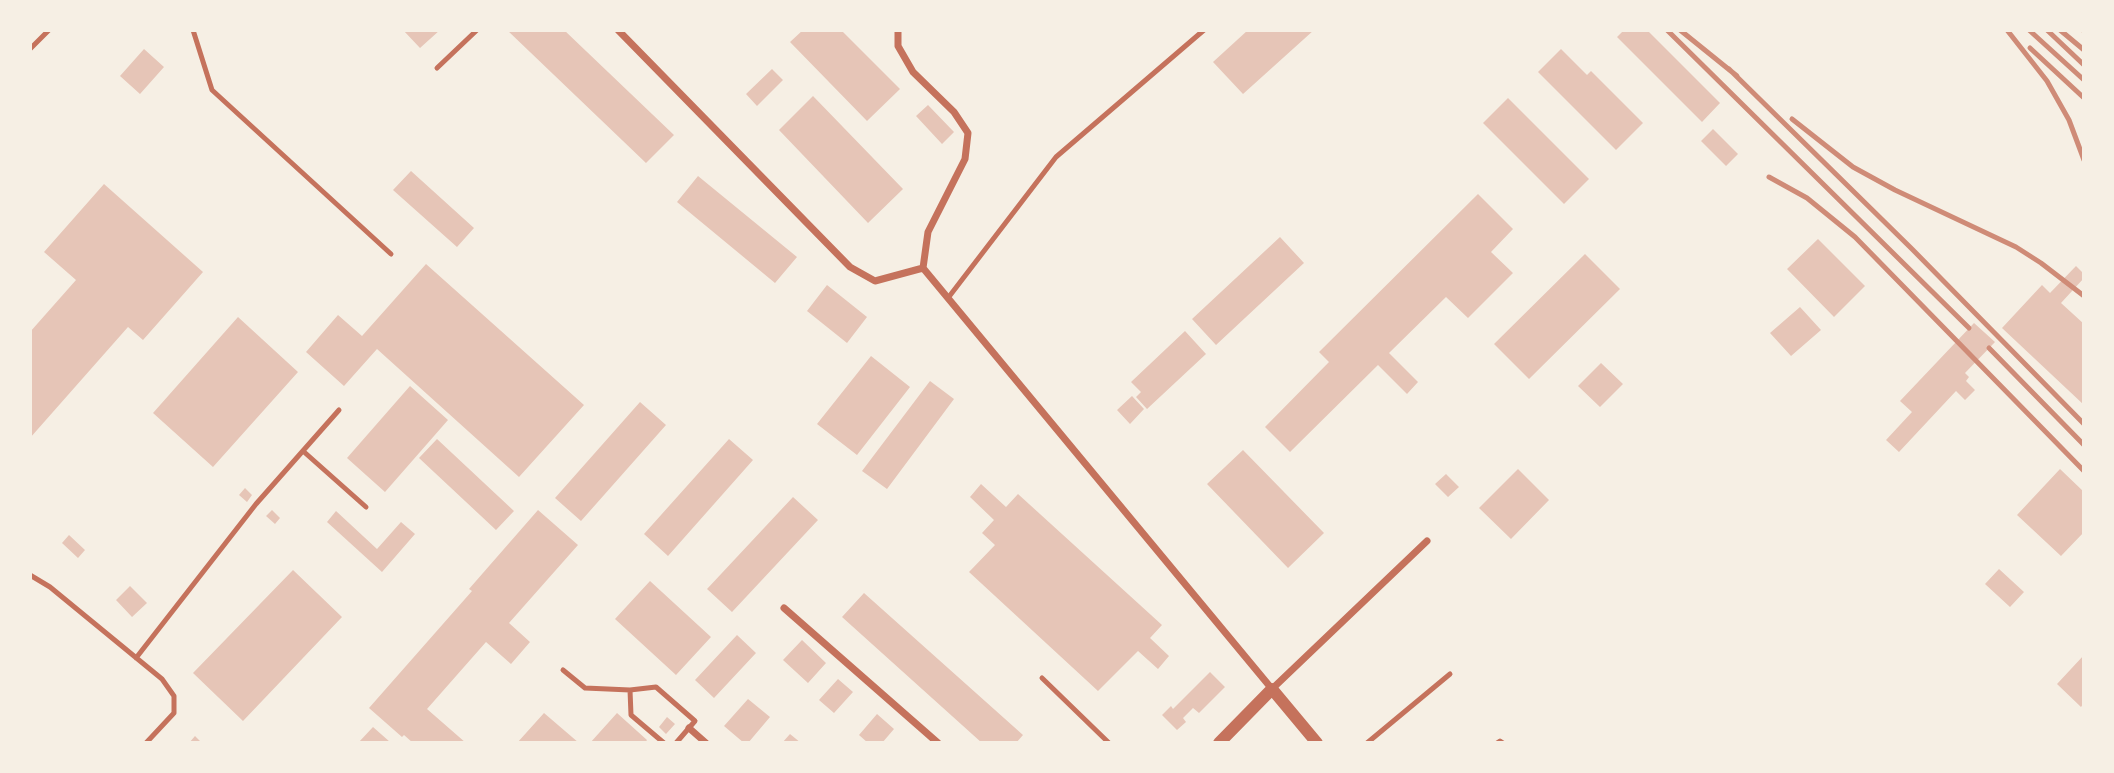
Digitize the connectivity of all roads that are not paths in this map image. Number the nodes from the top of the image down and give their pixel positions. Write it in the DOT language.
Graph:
graph roads {
  1 [pos="49,30"];
  2 [pos="193,30"];
  3 [pos="477,30"];
  4 [pos="618,30"];
  5 [pos="898,30"];
  6 [pos="1204,30"];
  7 [pos="30,50"];
  8 [pos="437,68"];
  9 [pos="391,254"];
  10 [pos="923,268"];
  11 [pos="948,298"];
  12 [pos="339,410"];
  13 [pos="303,451"];
  14 [pos="366,507"];
  15 [pos="1427,541"];
  16 [pos="30,575"];
  17 [pos="784,608"];
  18 [pos="136,658"];
  19 [pos="563,670"];
  20 [pos="1450,674"];
  21 [pos="1042,678"];
  22 [pos="1272,689"];
  23 [pos="630,690"];
  24 [pos="689,728"];
  25 [pos="146,743"];
  26 [pos="664,743"];
  27 [pos="676,743"];
  28 [pos="706,743"];
  29 [pos="938,743"];
  30 [pos="1109,743"];
  31 [pos="1219,743"];
  32 [pos="1317,743"];
  33 [pos="1367,743"];
  1 -- 7 [label="lane"];
  2 -- 9 [label="lane"];
  3 -- 8 [label="lane"];
  4 -- 10 [label="street"];
  5 -- 10 [label="street"];
  6 -- 11 [label="lane"];
  10 -- 11 [label="street"];
  11 -- 22 [label="street"];
  12 -- 13 [label="lane"];
  13 -- 14 [label="lane"];
  13 -- 18 [label="lane"];
  15 -- 22 [label="street"];
  16 -- 18 [label="lane"];
  17 -- 29 [label="street"];
  18 -- 25 [label="lane"];
  19 -- 23 [label="lane"];
  20 -- 33 [label="lane"];
  21 -- 30 [label="lane"];
  22 -- 31 [label="street"];
  22 -- 32 [label="street"];
  23 -- 24 [label="lane"];
  23 -- 26 [label="lane"];
  24 -- 27 [label="lane"];
  24 -- 28 [label="street"];
}
